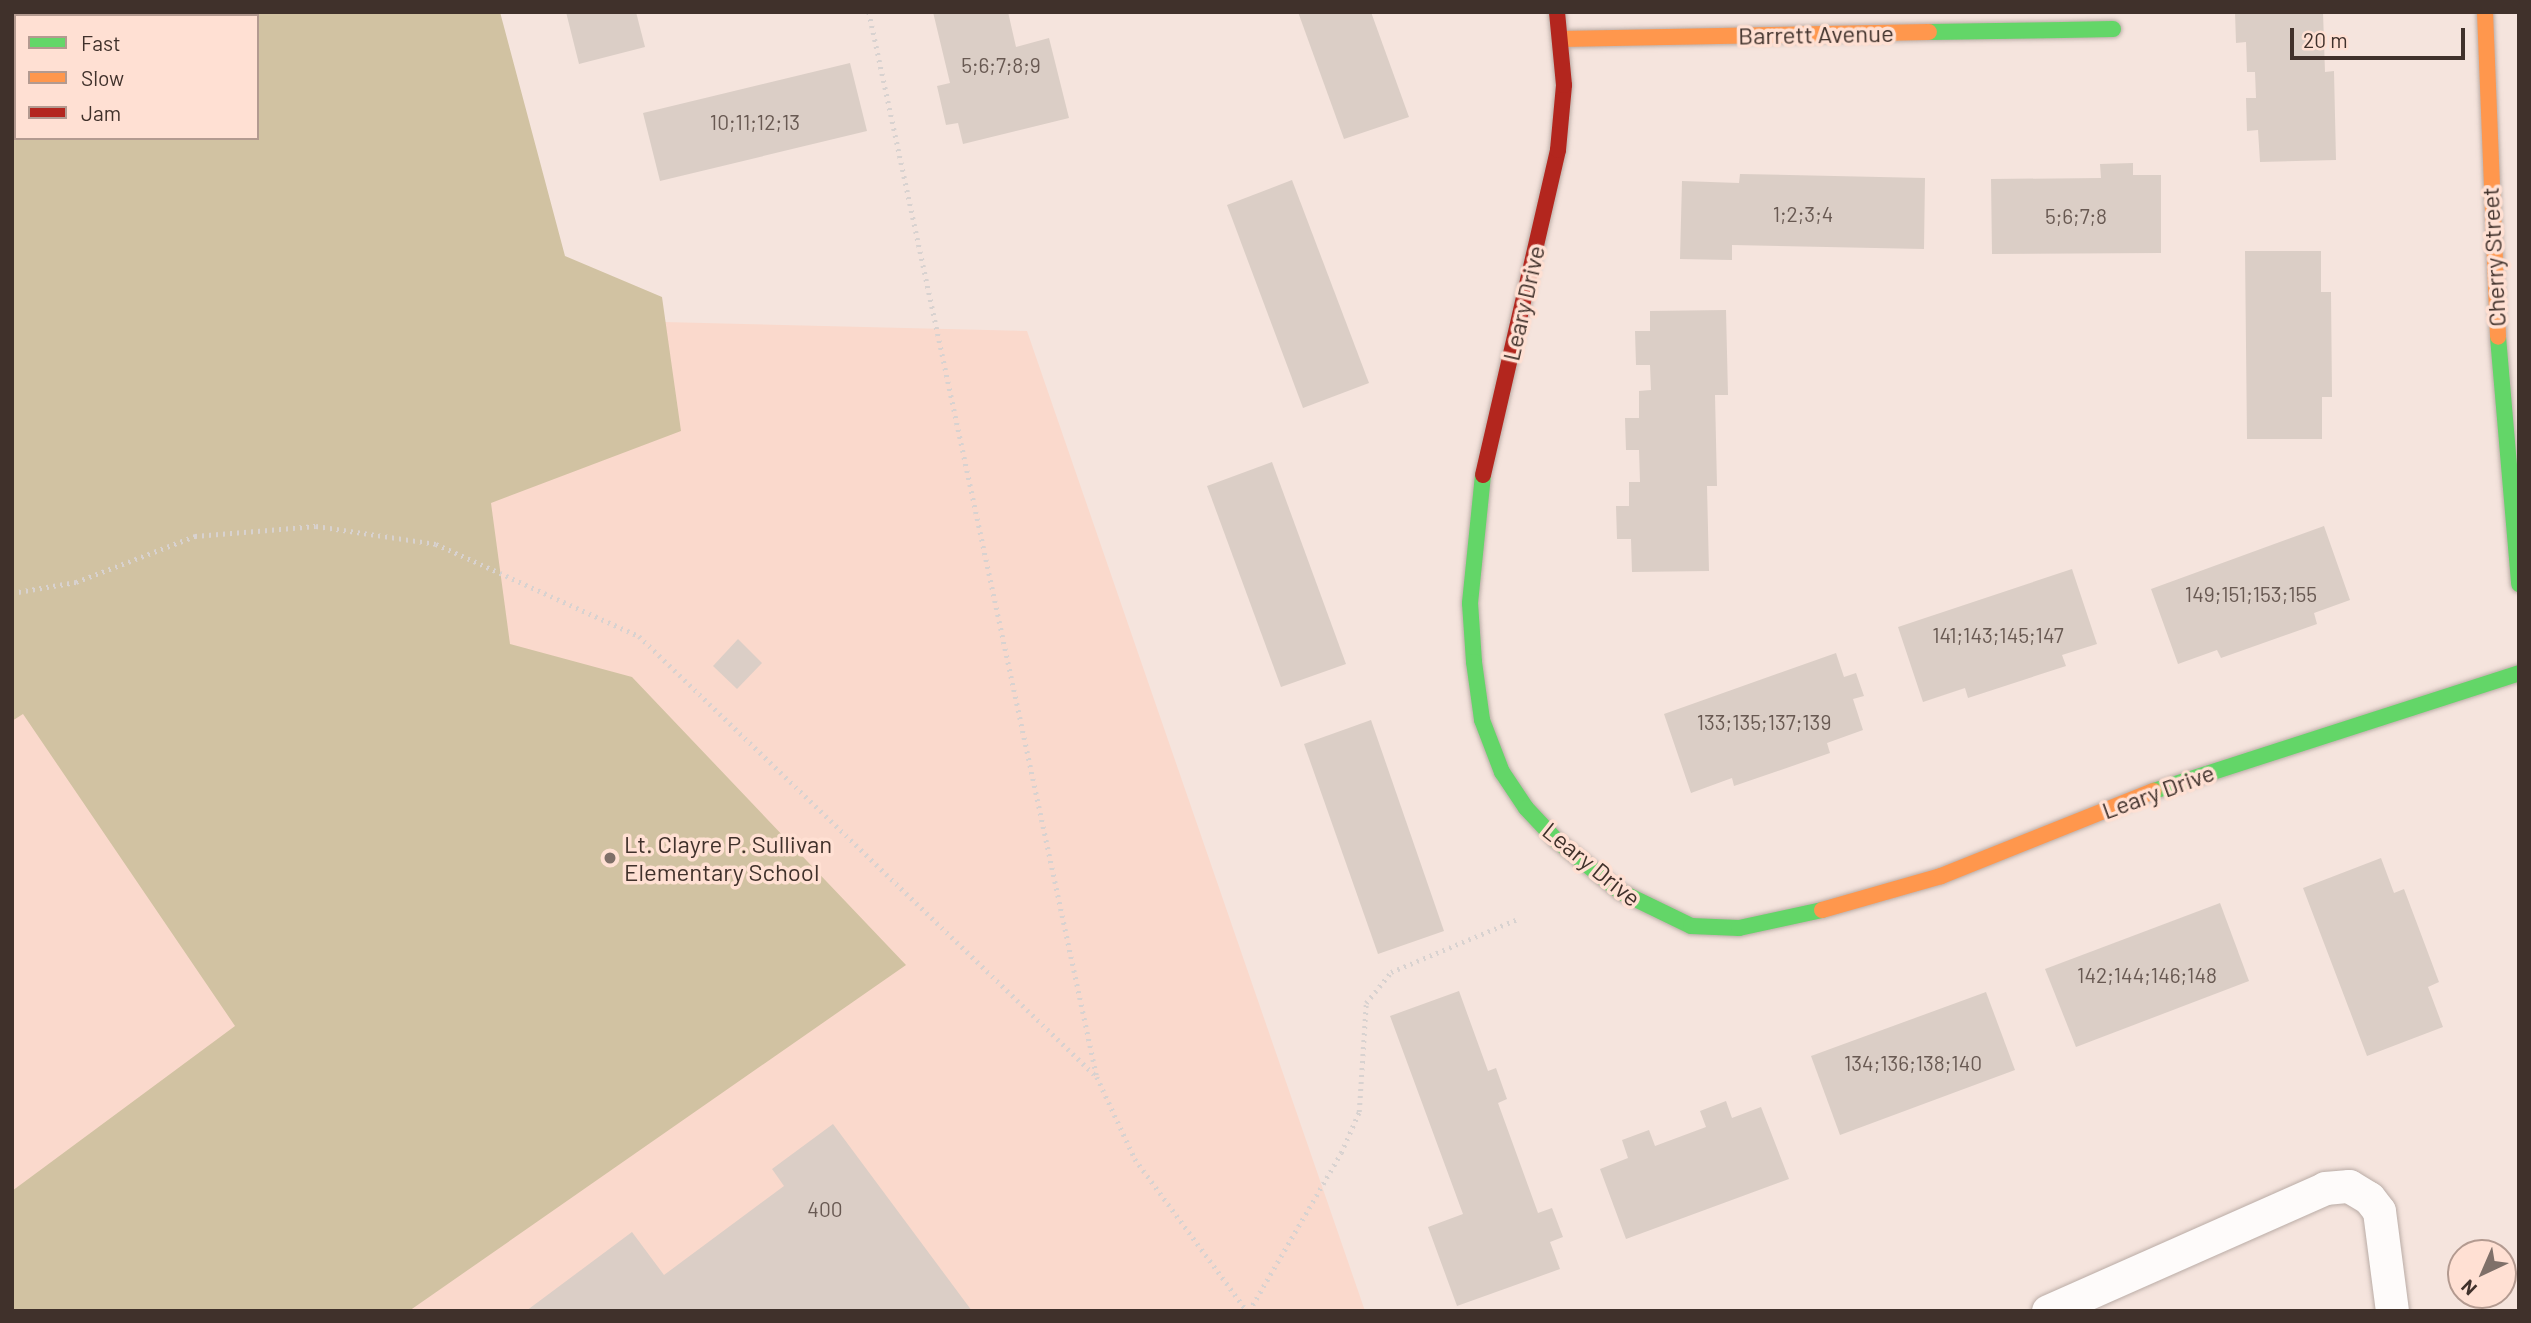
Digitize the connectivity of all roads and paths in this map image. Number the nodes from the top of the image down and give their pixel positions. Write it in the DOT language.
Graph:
graph roads {
  1 [pos="869,12"];
  2 [pos="1557,12"];
  3 [pos="2485,12"];
  4 [pos="2113,29"];
  5 [pos="1561,39"];
  6 [pos="2519,584"];
  7 [pos="12,593"];
  8 [pos="2519,673"];
  9 [pos="1518,919"];
  10 [pos="1097,1077"];
  11 [pos="1248,1311"];
  12 [pos="2048,1311"];
  13 [pos="2392,1311"];
  1 -- 10 [label="path"];
  2 -- 5 [label="street, Leary Drive"];
  3 -- 6 [label="street, Cherry Street"];
  4 -- 5 [label="street, Barrett Avenue"];
  5 -- 8 [label="street, Leary Drive"];
  7 -- 10 [label="path"];
  9 -- 11 [label="path"];
  10 -- 11 [label="path"];
  12 -- 13 [label="lane"];
}
